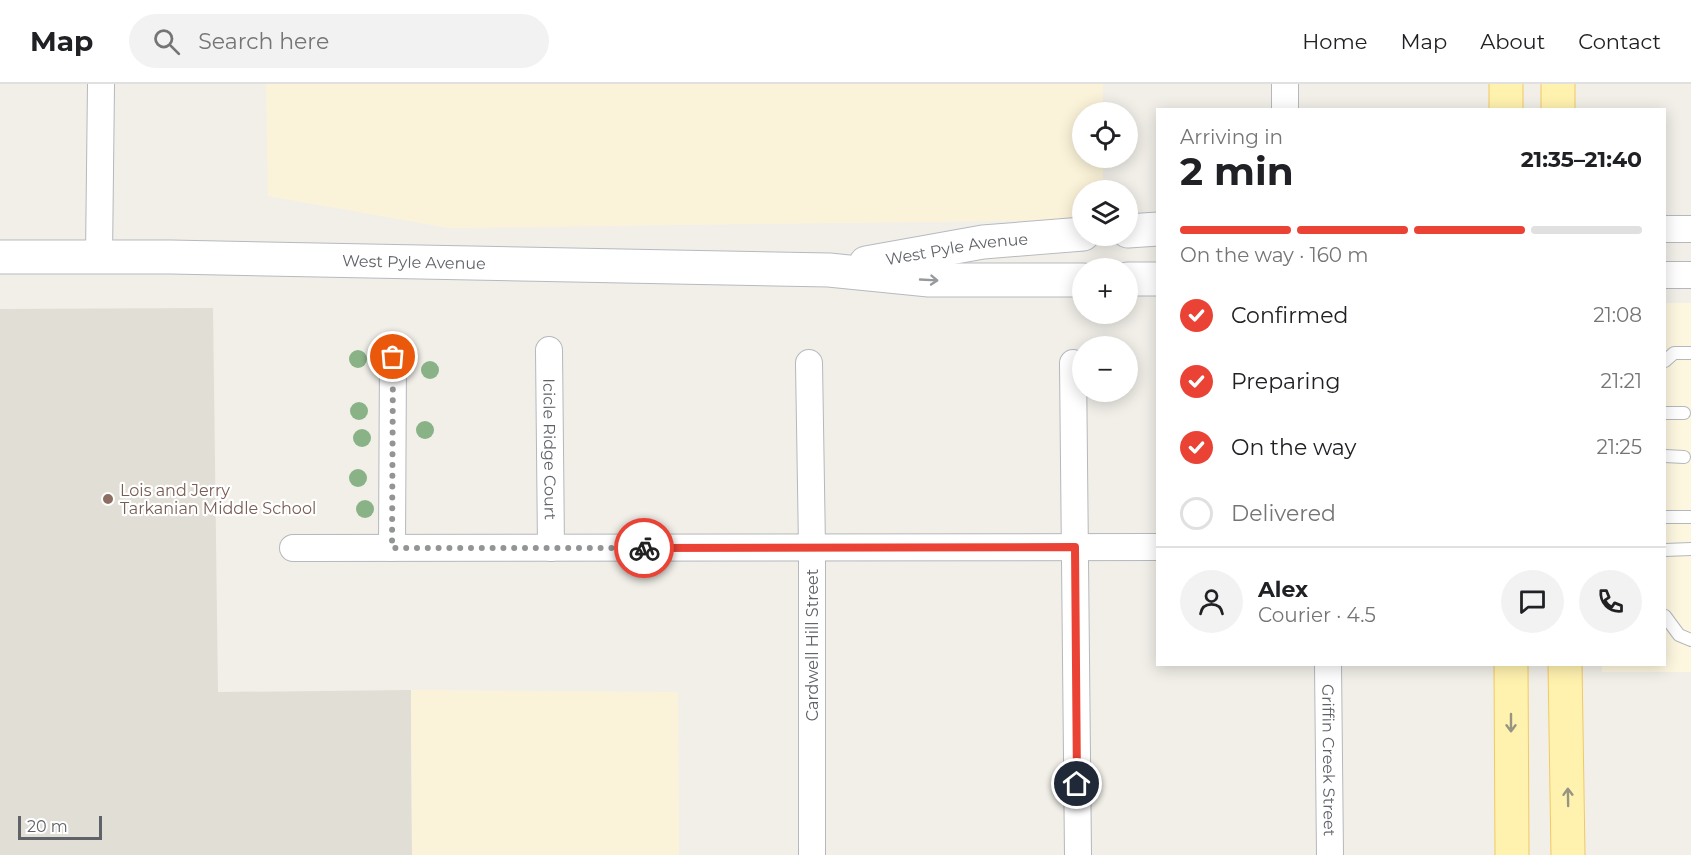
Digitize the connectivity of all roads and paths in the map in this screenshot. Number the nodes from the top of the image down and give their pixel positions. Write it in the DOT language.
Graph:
graph roads {
  1 [pos="101,84"];
  2 [pos="1285,84"];
  3 [pos="1506,84"];
  4 [pos="1558,84"];
  5 [pos="1285,108"];
  6 [pos="1506,108"];
  7 [pos="1558,108"];
  8 [pos="1156,229"];
  9 [pos="1666,229"];
  10 [pos="1691,229"];
  11 [pos="1138,230"];
  12 [pos="1072,235"];
  13 [pos="0,257"];
  14 [pos="99,257"];
  15 [pos="829,270"];
  16 [pos="1666,275"];
  17 [pos="1691,275"];
  18 [pos="1138,279"];
  19 [pos="1156,279"];
  20 [pos="1072,280"];
  21 [pos="549,350"];
  22 [pos="1691,353"];
  23 [pos="393,357"];
  24 [pos="1666,361"];
  25 [pos="809,363"];
  26 [pos="1073,402"];
  27 [pos="1666,413"];
  28 [pos="1684,413"];
  29 [pos="1666,456"];
  30 [pos="1684,457"];
  31 [pos="1666,517"];
  32 [pos="1691,517"];
  33 [pos="812,547"];
  34 [pos="1075,547"];
  35 [pos="1156,547"];
  36 [pos="293,548"];
  37 [pos="392,548"];
  38 [pos="551,548"];
  39 [pos="1691,549"];
  40 [pos="1666,550"];
  41 [pos="1666,617"];
  42 [pos="1691,640"];
  43 [pos="1328,666"];
  44 [pos="1511,666"];
  45 [pos="1565,666"];
  46 [pos="812,855"];
  47 [pos="1078,855"];
  48 [pos="1330,855"];
  49 [pos="1512,855"];
  50 [pos="1568,855"];
  1 -- 14 [label="street"];
  2 -- 5 [label="street"];
  3 -- 6 [label="main road"];
  4 -- 7 [label="main road"];
  8 -- 11 [label="street"];
  9 -- 10 [label="street"];
  12 -- 15 [label="street, West Pyle Avenue"];
  13 -- 14 [label="street, West Pyle Avenue"];
  14 -- 15 [label="street, West Pyle Avenue"];
  15 -- 20 [label="street, West Pyle Avenue, one-way"];
  16 -- 17 [label="street"];
  18 -- 19 [label="street"];
  21 -- 38 [label="street, Icicle Ridge Court"];
  22 -- 24 [label="lane"];
  23 -- 37 [label="street"];
  25 -- 33 [label="street, Cardwell Hill Street"];
  26 -- 34 [label="street"];
  27 -- 28 [label="lane"];
  29 -- 30 [label="lane"];
  31 -- 32 [label="lane"];
  33 -- 34 [label="street"];
  33 -- 38 [label="street"];
  33 -- 46 [label="street, Cardwell Hill Street"];
  34 -- 35 [label="street"];
  34 -- 47 [label="street"];
  36 -- 37 [label="street"];
  37 -- 38 [label="street"];
  39 -- 40 [label="lane"];
  41 -- 42 [label="lane"];
  43 -- 48 [label="street, Griffin Creek Street"];
  44 -- 49 [label="main road, one-way"];
  50 -- 45 [label="main road, one-way"];
}
